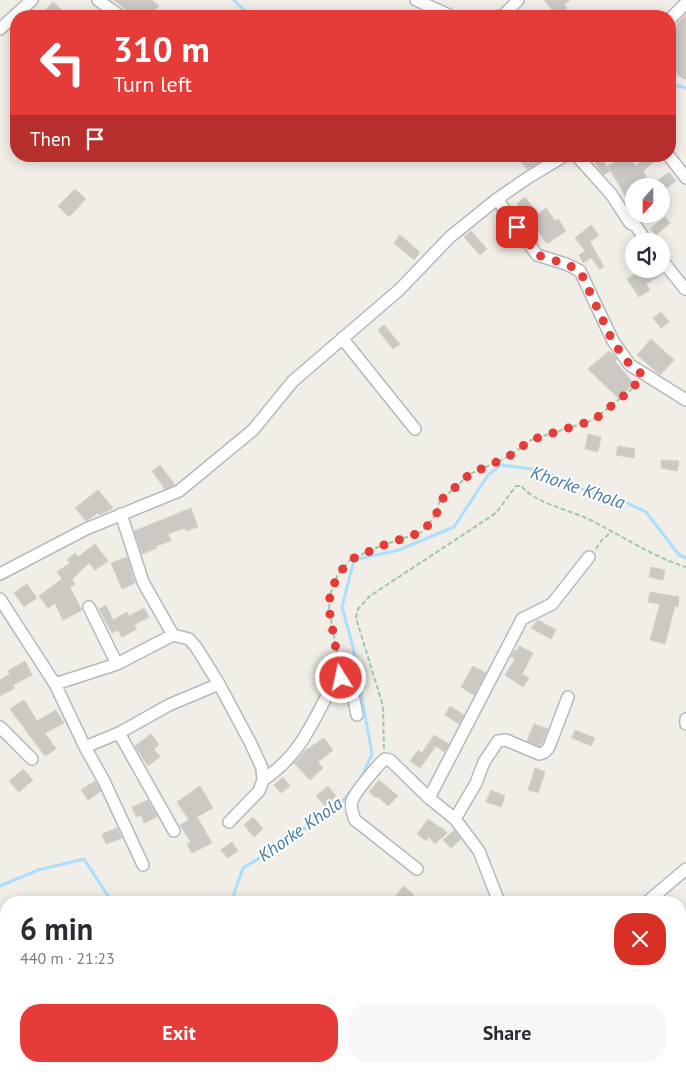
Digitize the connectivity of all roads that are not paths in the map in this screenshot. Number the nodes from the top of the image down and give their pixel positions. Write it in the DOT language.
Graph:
graph roads {
  1 [pos="32,0"];
  2 [pos="98,0"];
  3 [pos="416,0"];
  4 [pos="518,0"];
  5 [pos="686,3"];
  6 [pos="21,10"];
  7 [pos="112,10"];
  8 [pos="438,10"];
  9 [pos="509,10"];
  10 [pos="676,13"];
  11 [pos="10,20"];
  12 [pos="0,29"];
  13 [pos="554,162"];
  14 [pos="582,162"];
  15 [pos="674,162"];
  16 [pos="686,178"];
  17 [pos="497,199"];
  18 [pos="641,233"];
  19 [pos="670,270"];
  20 [pos="685,289"];
  21 [pos="342,338"];
  22 [pos="685,398"];
  23 [pos="415,429"];
  24 [pos="120,514"];
  25 [pos="589,557"];
  26 [pos="2,569"];
  27 [pos="0,599"];
  28 [pos="89,607"];
  29 [pos="174,634"];
  30 [pos="116,664"];
  31 [pos="55,684"];
  32 [pos="219,684"];
  33 [pos="568,697"];
  34 [pos="358,715"];
  35 [pos="686,719"];
  36 [pos="686,724"];
  37 [pos="0,727"];
  38 [pos="119,733"];
  39 [pos="85,747"];
  40 [pos="32,759"];
  41 [pos="264,780"];
  42 [pos="429,798"];
  43 [pos="455,819"];
  44 [pos="229,822"];
  45 [pos="174,831"];
  46 [pos="143,865"];
  47 [pos="418,869"];
  48 [pos="686,869"];
  49 [pos="497,896"];
  50 [pos="653,896"];
  1 -- 6 [label="street"];
  2 -- 7 [label="street"];
  3 -- 8 [label="street"];
  4 -- 9 [label="street"];
  5 -- 10 [label="street"];
  11 -- 12 [label="street"];
  13 -- 17 [label="street"];
  14 -- 18 [label="street"];
  15 -- 16 [label="street"];
  17 -- 21 [label="street"];
  17 -- 22 [label="street"];
  19 -- 20 [label="street"];
  21 -- 23 [label="street"];
  21 -- 24 [label="street"];
  24 -- 26 [label="street"];
  24 -- 29 [label="street"];
  25 -- 42 [label="street"];
  27 -- 31 [label="street"];
  28 -- 30 [label="street"];
  29 -- 30 [label="street"];
  29 -- 32 [label="street"];
  30 -- 31 [label="street"];
  31 -- 39 [label="street"];
  32 -- 38 [label="street"];
  32 -- 41 [label="street"];
  33 -- 43 [label="street"];
  34 -- 41 [label="street"];
  35 -- 36 [label="street"];
  37 -- 40 [label="street"];
  38 -- 39 [label="street"];
  38 -- 45 [label="street"];
  39 -- 46 [label="street"];
  41 -- 44 [label="street"];
  42 -- 43 [label="street"];
  42 -- 47 [label="street"];
  43 -- 49 [label="street"];
  48 -- 50 [label="street"];
}
